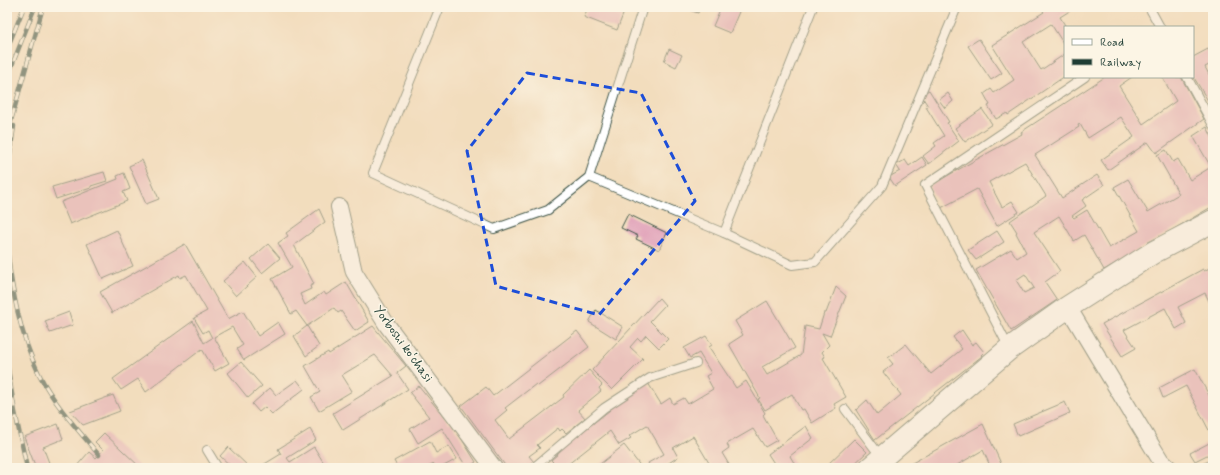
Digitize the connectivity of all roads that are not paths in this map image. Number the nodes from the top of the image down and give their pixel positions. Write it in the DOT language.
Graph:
graph roads {
  1 [pos="440,7"];
  2 [pos="643,7"];
  3 [pos="813,7"];
  4 [pos="957,7"];
  5 [pos="1149,7"];
  6 [pos="1159,26"];
  7 [pos="1085,78"];
  8 [pos="1188,78"];
  9 [pos="1213,125"];
  10 [pos="589,177"];
  11 [pos="339,207"];
  12 [pos="1213,221"];
  13 [pos="724,233"];
  14 [pos="1068,307"];
  15 [pos="1009,349"];
  16 [pos="696,363"];
  17 [pos="845,409"];
  18 [pos="207,450"];
  19 [pos="876,463"];
  20 [pos="1213,464"];
  21 [pos="218,468"];
  22 [pos="494,468"];
  23 [pos="533,468"];
  24 [pos="1169,468"];
  25 [pos="1204,468"];
  1 -- 10 [label="lane"];
  2 -- 10 [label="lane"];
  3 -- 13 [label="lane"];
  4 -- 13 [label="lane"];
  5 -- 6 [label="lane"];
  7 -- 15 [label="lane"];
  8 -- 9 [label="lane"];
  10 -- 13 [label="lane"];
  11 -- 22 [label="street, Yorboshi koʻchasi"];
  12 -- 14 [label="main road"];
  14 -- 15 [label="main road"];
  14 -- 24 [label="street"];
  15 -- 19 [label="main road"];
  16 -- 23 [label="lane"];
  17 -- 19 [label="lane"];
  18 -- 21 [label="lane"];
  20 -- 25 [label="lane"];
}
